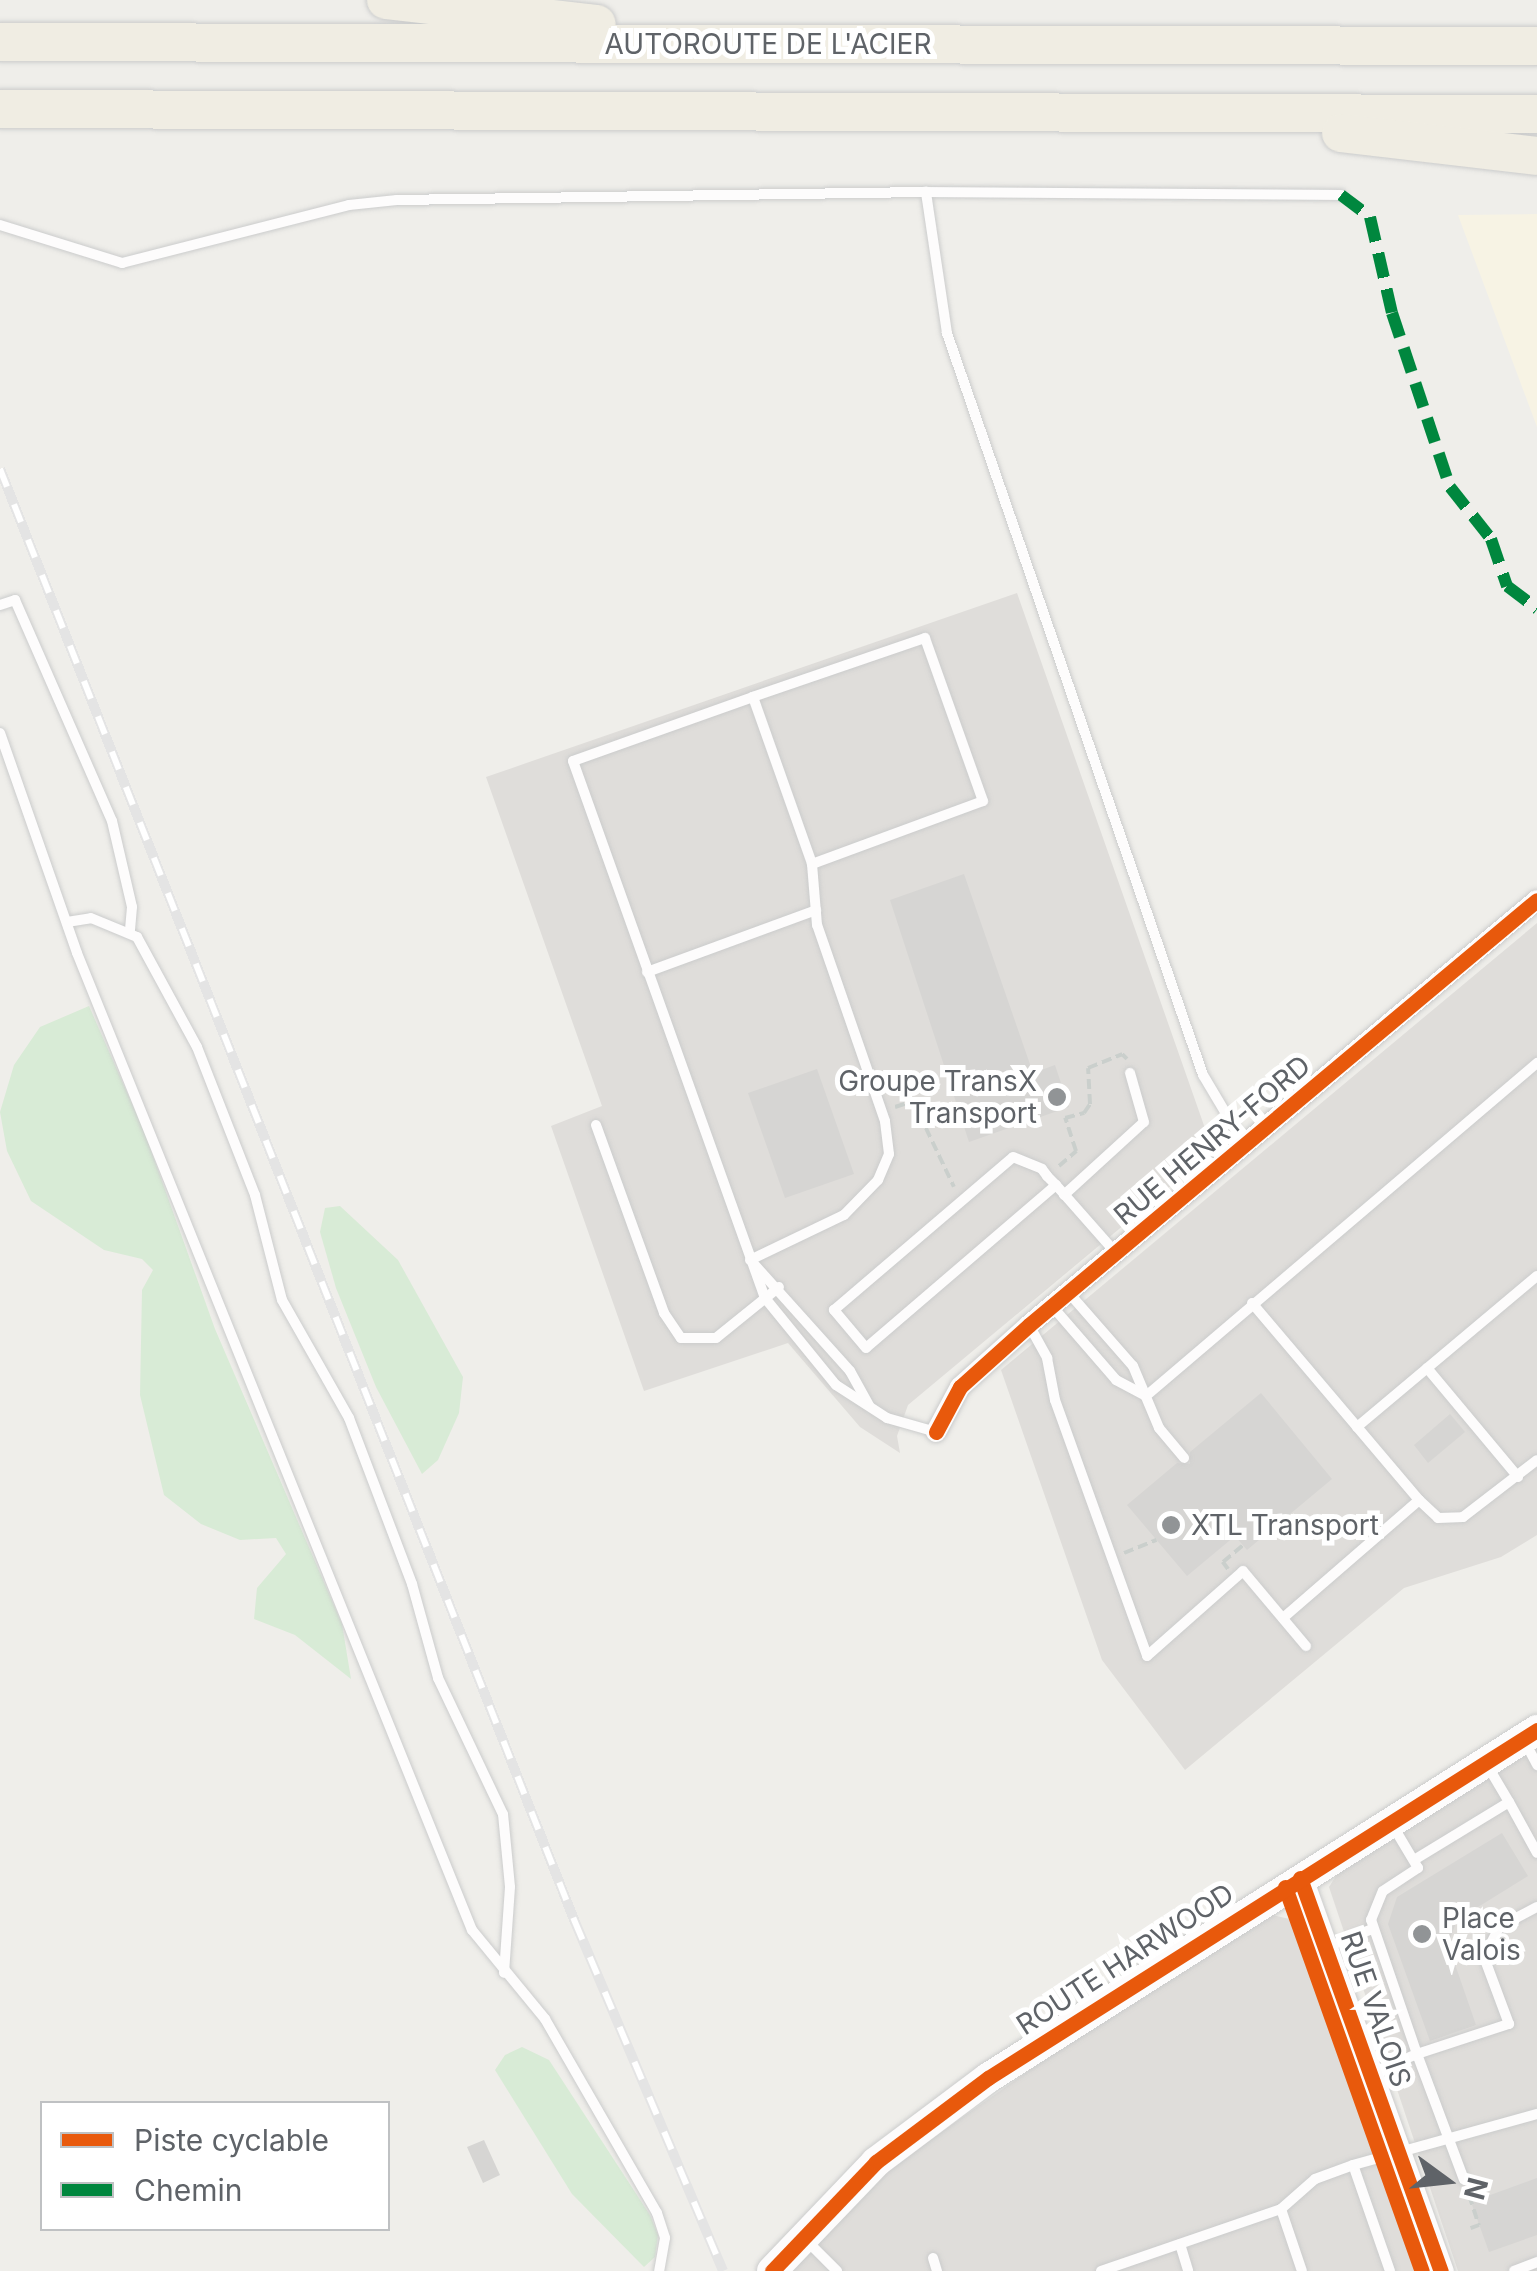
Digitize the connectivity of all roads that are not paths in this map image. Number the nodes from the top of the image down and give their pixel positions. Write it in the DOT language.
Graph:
graph roads {
  1 [pos="386,0"];
  2 [pos="0,42"];
  3 [pos="778,45"];
  4 [pos="1537,46"];
  5 [pos="0,112"];
  6 [pos="1189,112"];
  7 [pos="1537,114"];
  8 [pos="1537,156"];
  9 [pos="926,192"];
  10 [pos="1342,194"];
  11 [pos="0,225"];
  12 [pos="0,605"];
  13 [pos="752,697"];
  14 [pos="0,732"];
  15 [pos="812,864"];
  16 [pos="1537,900"];
  17 [pos="816,910"];
  18 [pos="67,922"];
  19 [pos="130,931"];
  20 [pos="646,972"];
  21 [pos="1537,1063"];
  22 [pos="1130,1068"];
  23 [pos="596,1125"];
  24 [pos="1245,1145"];
  25 [pos="1060,1190"];
  26 [pos="1116,1253"];
  27 [pos="750,1260"];
  28 [pos="1537,1276"];
  29 [pos="779,1287"];
  30 [pos="1069,1292"];
  31 [pos="765,1298"];
  32 [pos="1252,1303"];
  33 [pos="1052,1306"];
  34 [pos="1029,1325"];
  35 [pos="1427,1368"];
  36 [pos="1146,1396"];
  37 [pos="870,1406"];
  38 [pos="1357,1426"];
  39 [pos="936,1432"];
  40 [pos="1184,1458"];
  41 [pos="1537,1460"];
  42 [pos="1518,1477"];
  43 [pos="1419,1500"];
  44 [pos="1283,1618"];
  45 [pos="1306,1646"];
  46 [pos="1532,1745"];
  47 [pos="1486,1762"];
  48 [pos="1509,1802"];
  49 [pos="1390,1822"];
  50 [pos="1537,1852"];
  51 [pos="1414,1860"];
  52 [pos="1300,1878"];
  53 [pos="1537,1907"];
  54 [pos="1372,1929"];
  55 [pos="1327,1947"];
  56 [pos="504,1973"];
  57 [pos="1417,2054"];
  58 [pos="1372,2073"];
  59 [pos="1537,2114"];
  60 [pos="1450,2136"];
  61 [pos="1400,2154"];
  62 [pos="1354,2165"];
  63 [pos="1464,2180"];
  64 [pos="1280,2210"];
  65 [pos="802,2236"];
  66 [pos="1180,2244"];
  67 [pos="933,2258"];
  68 [pos="1537,2262"];
  69 [pos="659,2271"];
  70 [pos="772,2271"];
  71 [pos="836,2271"];
  72 [pos="937,2271"];
  73 [pos="1101,2271"];
  74 [pos="1188,2271"];
  75 [pos="1302,2271"];
  76 [pos="1390,2271"];
  77 [pos="1442,2271"];
  78 [pos="1514,2271"];
  1 -- 3 [label="highway"];
  2 -- 3 [label="highway, AUTOROUTE DE L'ACIER"];
  3 -- 4 [label="highway, AUTOROUTE DE L'ACIER"];
  5 -- 6 [label="highway"];
  6 -- 7 [label="highway"];
  6 -- 8 [label="highway"];
  9 -- 10 [label="lane"];
  9 -- 11 [label="lane"];
  9 -- 24 [label="lane"];
  12 -- 19 [label="lane"];
  13 -- 15 [label="lane"];
  13 -- 15 [label="lane"];
  13 -- 20 [label="lane"];
  14 -- 18 [label="lane"];
  15 -- 17 [label="lane"];
  16 -- 24 [label="street, RUE HENRY-FORD"];
  17 -- 20 [label="lane"];
  17 -- 27 [label="lane"];
  18 -- 19 [label="lane"];
  18 -- 56 [label="lane"];
  19 -- 56 [label="lane"];
  20 -- 27 [label="lane"];
  21 -- 32 [label="lane"];
  22 -- 25 [label="lane"];
  23 -- 31 [label="lane"];
  24 -- 26 [label="street, RUE HENRY-FORD"];
  25 -- 25 [label="lane"];
  25 -- 26 [label="lane"];
  26 -- 30 [label="street, RUE HENRY-FORD"];
  27 -- 29 [label="lane"];
  27 -- 31 [label="lane"];
  28 -- 35 [label="lane"];
  29 -- 31 [label="lane"];
  29 -- 37 [label="lane"];
  30 -- 33 [label="street, RUE HENRY-FORD"];
  30 -- 36 [label="lane"];
  31 -- 37 [label="lane"];
  32 -- 36 [label="lane"];
  32 -- 38 [label="lane"];
  33 -- 34 [label="street, RUE HENRY-FORD"];
  33 -- 36 [label="lane"];
  34 -- 39 [label="street, RUE HENRY-FORD"];
  34 -- 44 [label="lane"];
  35 -- 38 [label="lane"];
  35 -- 42 [label="lane"];
  36 -- 40 [label="lane"];
  37 -- 39 [label="lane"];
  38 -- 43 [label="lane"];
  41 -- 42 [label="lane"];
  42 -- 43 [label="lane"];
  43 -- 44 [label="lane"];
  44 -- 45 [label="lane"];
  46 -- 47 [label="main road, ROUTE HARWOOD"];
  47 -- 48 [label="lane"];
  47 -- 49 [label="main road, ROUTE HARWOOD"];
  48 -- 50 [label="lane"];
  48 -- 51 [label="lane"];
  49 -- 51 [label="lane"];
  49 -- 52 [label="main road, ROUTE HARWOOD"];
  51 -- 54 [label="lane"];
  52 -- 55 [label="street, RUE VALOIS"];
  52 -- 65 [label="main road, ROUTE HARWOOD"];
  53 -- 57 [label="lane"];
  54 -- 55 [label="lane"];
  54 -- 57 [label="lane"];
  55 -- 58 [label="street, RUE VALOIS"];
  56 -- 69 [label="lane"];
  57 -- 58 [label="lane"];
  57 -- 60 [label="lane"];
  58 -- 61 [label="street, RUE VALOIS"];
  59 -- 60 [label="lane"];
  60 -- 61 [label="lane"];
  60 -- 63 [label="lane"];
  61 -- 62 [label="lane"];
  61 -- 77 [label="street, RUE VALOIS"];
  62 -- 64 [label="lane"];
  62 -- 76 [label="lane"];
  64 -- 66 [label="lane"];
  64 -- 75 [label="lane"];
  65 -- 70 [label="main road, ROUTE HARWOOD"];
  65 -- 71 [label="lane"];
  66 -- 73 [label="lane"];
  66 -- 74 [label="lane"];
  67 -- 72 [label="lane"];
  68 -- 78 [label="lane"];
}
